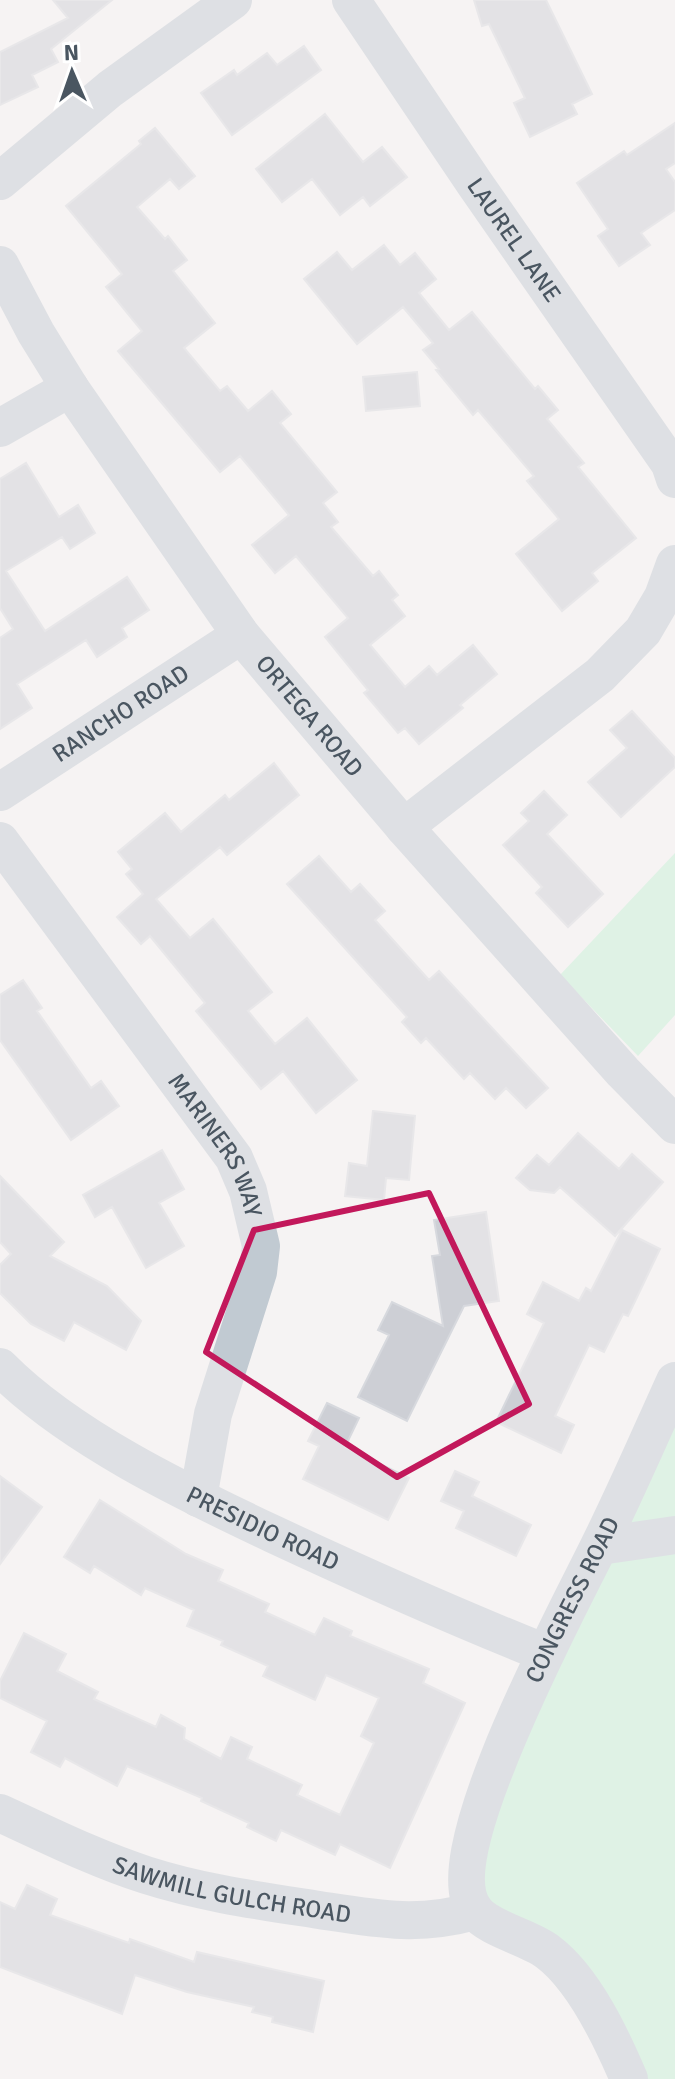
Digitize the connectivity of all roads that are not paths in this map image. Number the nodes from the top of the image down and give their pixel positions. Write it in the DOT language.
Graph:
graph roads {
  1 [pos="233,0"];
  2 [pos="351,0"];
  3 [pos="0,181"];
  4 [pos="0,265"];
  5 [pos="70,388"];
  6 [pos="0,428"];
  7 [pos="675,479"];
  8 [pos="675,564"];
  9 [pos="241,635"];
  10 [pos="0,792"];
  11 [pos="404,827"];
  12 [pos="0,841"];
  13 [pos="675,1125"];
  14 [pos="0,1367"];
  15 [pos="675,1381"];
  16 [pos="198,1498"];
  17 [pos="675,1535"];
  18 [pos="600,1546"];
  19 [pos="545,1653"];
  20 [pos="0,1813"];
  21 [pos="475,1911"];
  22 [pos="629,2079"];
  1 -- 3 [label="street"];
  2 -- 7 [label="street, LAUREL LANE"];
  4 -- 5 [label="street, ORTEGA ROAD"];
  5 -- 6 [label="street"];
  5 -- 9 [label="street, ORTEGA ROAD"];
  8 -- 11 [label="street"];
  9 -- 10 [label="street, RANCHO ROAD"];
  9 -- 11 [label="street, ORTEGA ROAD"];
  11 -- 13 [label="street, ORTEGA ROAD"];
  12 -- 16 [label="street, MARINERS WAY"];
  14 -- 16 [label="street, PRESIDIO ROAD"];
  15 -- 18 [label="street, CONGRESS ROAD"];
  16 -- 19 [label="street, PRESIDIO ROAD"];
  17 -- 18 [label="street"];
  18 -- 19 [label="street, CONGRESS ROAD"];
  19 -- 21 [label="street, CONGRESS ROAD"];
  20 -- 21 [label="street, SAWMILL GULCH ROAD"];
  21 -- 22 [label="street"];
}
